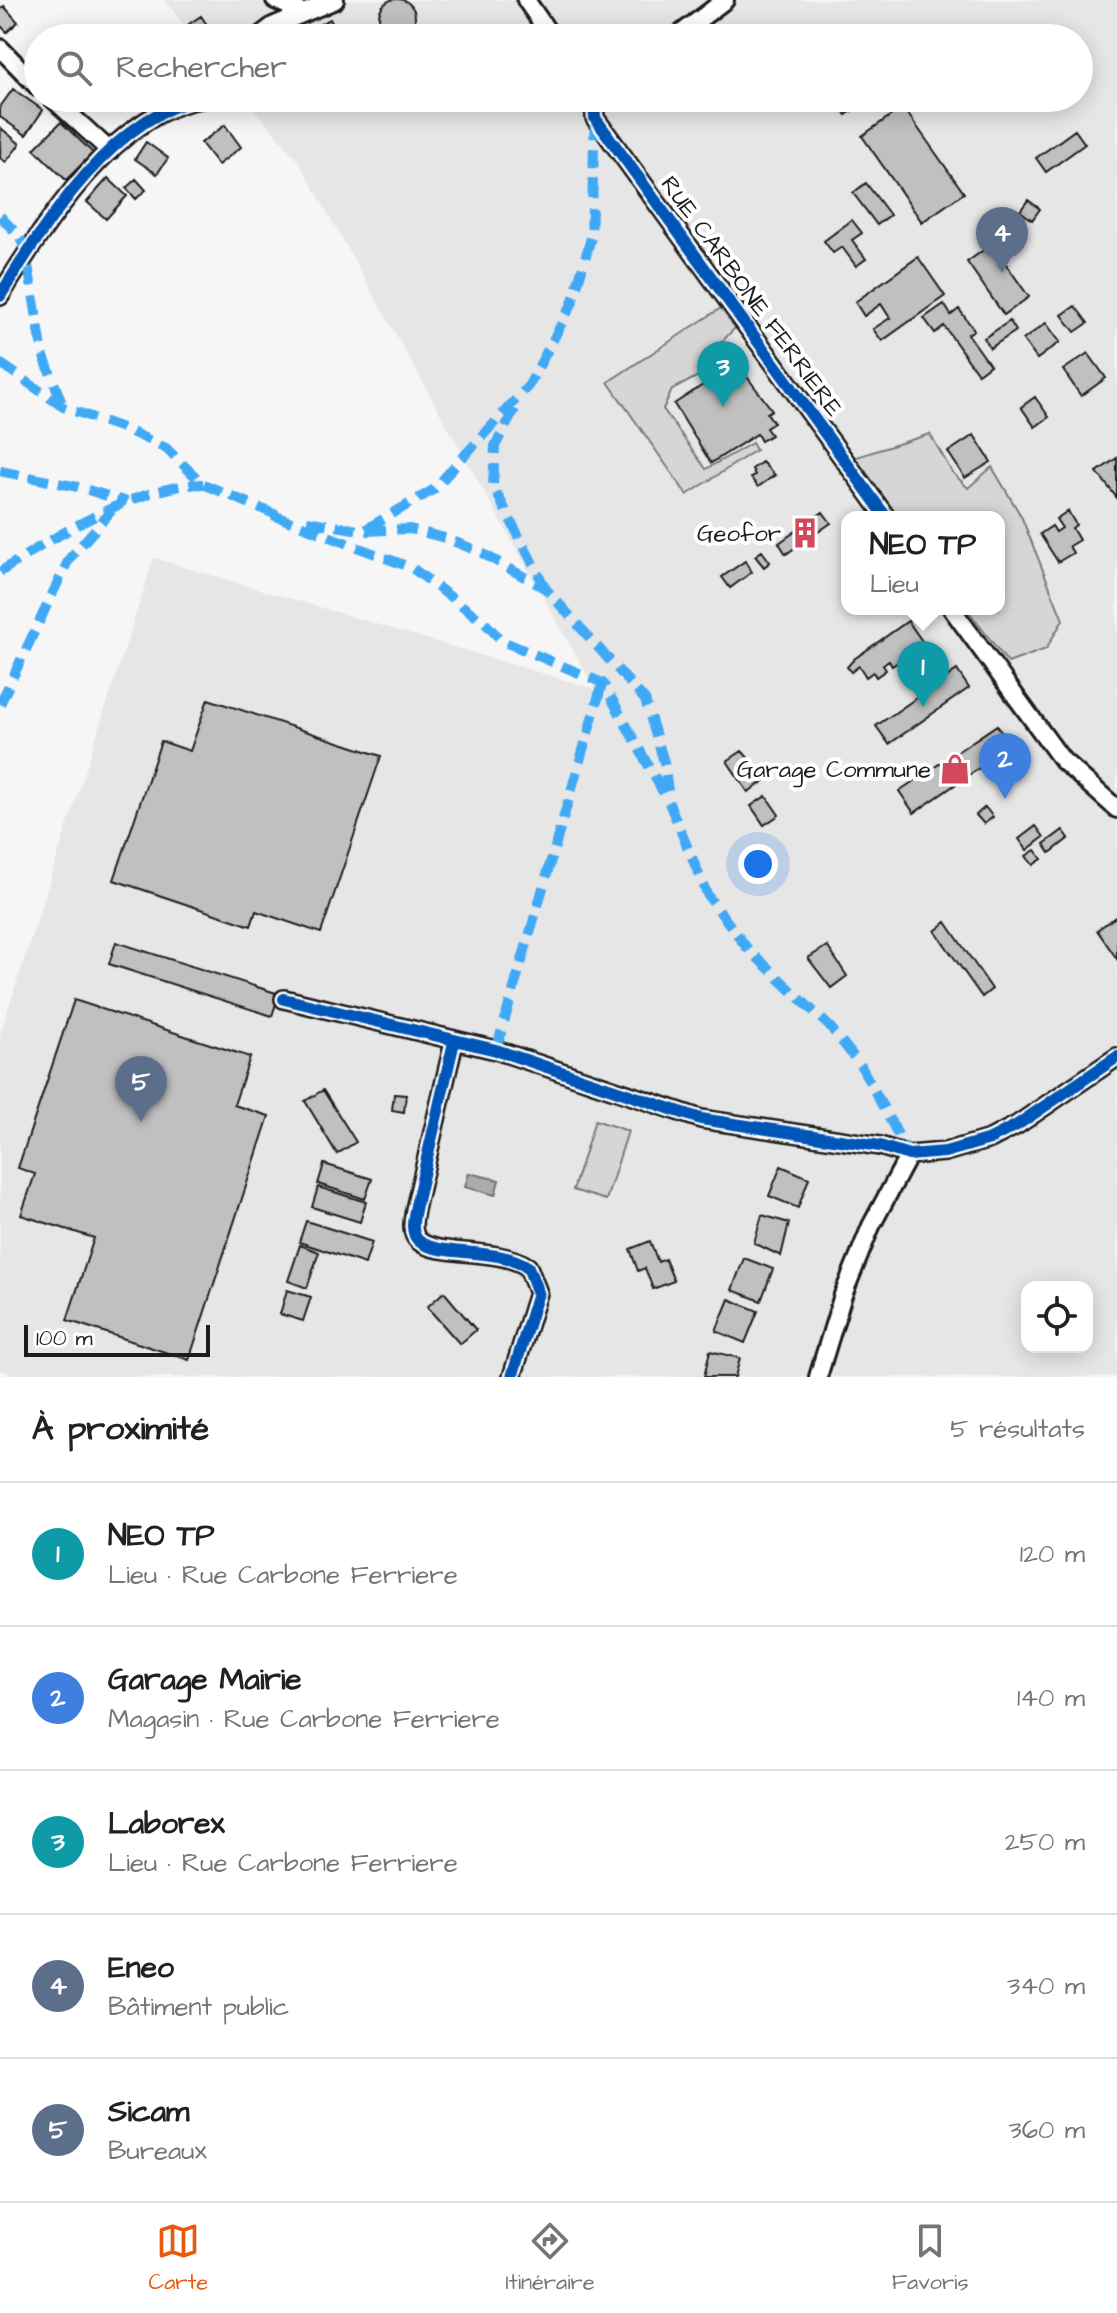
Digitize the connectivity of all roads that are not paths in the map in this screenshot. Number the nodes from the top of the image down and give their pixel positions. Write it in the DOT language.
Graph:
graph roads {
  1 [pos="275,0"];
  2 [pos="335,0"];
  3 [pos="526,0"];
  4 [pos="725,0"];
  5 [pos="304,13"];
  6 [pos="278,24"];
  7 [pos="542,24"];
  8 [pos="693,24"];
  9 [pos="0,48"];
  10 [pos="24,73"];
  11 [pos="67,112"];
  12 [pos="163,112"];
  13 [pos="595,112"];
  14 [pos="110,151"];
  15 [pos="0,296"];
  16 [pos="882,511"];
  17 [pos="956,615"];
  18 [pos="1114,802"];
  19 [pos="284,999"];
  20 [pos="454,1042"];
  21 [pos="1117,1057"];
  22 [pos="909,1155"];
  23 [pos="512,1377"];
  24 [pos="818,1377"];
  1 -- 5 [label="street"];
  2 -- 5 [label="street"];
  3 -- 7 [label="street"];
  4 -- 8 [label="street"];
  5 -- 6 [label="street"];
  9 -- 10 [label="street"];
  11 -- 14 [label="street"];
  12 -- 14 [label="street"];
  13 -- 16 [label="street, RUE CARBONE FERRIERE"];
  14 -- 15 [label="street"];
  17 -- 18 [label="street"];
  19 -- 20 [label="street"];
  20 -- 22 [label="street"];
  20 -- 23 [label="street"];
  21 -- 22 [label="street"];
  22 -- 24 [label="street"];
}
